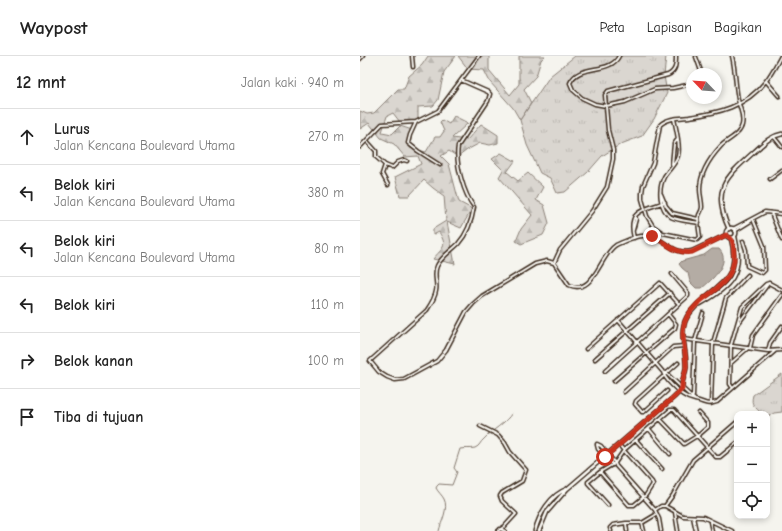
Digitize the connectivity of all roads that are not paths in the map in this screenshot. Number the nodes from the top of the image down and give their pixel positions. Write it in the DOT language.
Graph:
graph roads {
  1 [pos="363,56"];
  2 [pos="412,56"];
  3 [pos="479,56"];
  4 [pos="619,56"];
  5 [pos="676,56"];
  6 [pos="696,56"];
  7 [pos="732,56"];
  8 [pos="781,56"];
  9 [pos="360,59"];
  10 [pos="413,67"];
  11 [pos="700,68"];
  12 [pos="462,80"];
  13 [pos="766,81"];
  14 [pos="686,85"];
  15 [pos="779,96"];
  16 [pos="739,105"];
  17 [pos="606,106"];
  18 [pos="674,119"];
  19 [pos="416,122"];
  20 [pos="782,134"];
  21 [pos="773,136"];
  22 [pos="678,139"];
  23 [pos="367,141"];
  24 [pos="360,147"];
  25 [pos="782,147"];
  26 [pos="406,161"];
  27 [pos="385,165"];
  28 [pos="440,165"];
  29 [pos="672,165"];
  30 [pos="782,170"];
  31 [pos="770,179"];
  32 [pos="388,184"];
  33 [pos="663,203"];
  34 [pos="645,209"];
  35 [pos="771,213"];
  36 [pos="782,214"];
  37 [pos="698,219"];
  38 [pos="753,219"];
  39 [pos="699,223"];
  40 [pos="729,229"];
  41 [pos="734,230"];
  42 [pos="726,235"];
  43 [pos="735,237"];
  44 [pos="634,238"];
  45 [pos="731,238"];
  46 [pos="782,240"];
  47 [pos="743,242"];
  48 [pos="554,264"];
  49 [pos="672,274"];
  50 [pos="748,275"];
  51 [pos="768,283"];
  52 [pos="782,290"];
  53 [pos="670,293"];
  54 [pos="782,295"];
  55 [pos="679,304"];
  56 [pos="696,306"];
  57 [pos="703,312"];
  58 [pos="668,314"];
  59 [pos="618,320"];
  60 [pos="737,326"];
  61 [pos="782,326"];
  62 [pos="627,331"];
  63 [pos="683,339"];
  64 [pos="695,341"];
  65 [pos="637,342"];
  66 [pos="713,343"];
  67 [pos="731,345"];
  68 [pos="684,346"];
  69 [pos="749,348"];
  70 [pos="586,349"];
  71 [pos="782,350"];
  72 [pos="768,351"];
  73 [pos="775,351"];
  74 [pos="646,353"];
  75 [pos="595,360"];
  76 [pos="678,363"];
  77 [pos="730,363"];
  78 [pos="656,364"];
  79 [pos="605,370"];
  80 [pos="663,372"];
  81 [pos="666,373"];
  82 [pos="664,376"];
  83 [pos="614,381"];
  84 [pos="733,388"];
  85 [pos="682,389"];
  86 [pos="667,391"];
  87 [pos="624,392"];
  88 [pos="679,392"];
  89 [pos="693,397"];
  90 [pos="692,400"];
  91 [pos="695,400"];
  92 [pos="711,404"];
  93 [pos="699,413"];
  94 [pos="660,419"];
  95 [pos="734,424"];
  96 [pos="480,426"];
  97 [pos="648,429"];
  98 [pos="697,436"];
  99 [pos="636,440"];
  100 [pos="619,445"];
  101 [pos="734,445"];
  102 [pos="707,447"];
  103 [pos="624,450"];
  104 [pos="670,454"];
  105 [pos="607,456"];
  106 [pos="615,463"];
  107 [pos="613,465"];
  108 [pos="616,466"];
  109 [pos="662,469"];
  110 [pos="600,472"];
  111 [pos="567,489"];
  112 [pos="644,497"];
  113 [pos="608,506"];
  114 [pos="665,506"];
  115 [pos="655,510"];
  116 [pos="675,512"];
  117 [pos="657,514"];
  118 [pos="692,516"];
  119 [pos="710,522"];
  120 [pos="626,523"];
  121 [pos="642,523"];
  122 [pos="499,530"];
  123 [pos="505,531"];
  124 [pos="535,531"];
  125 [pos="539,531"];
  126 [pos="611,531"];
  127 [pos="627,531"];
  128 [pos="644,531"];
  129 [pos="661,531"];
  130 [pos="678,531"];
  131 [pos="696,531"];
  132 [pos="712,531"];
  133 [pos="730,531"];
  1 -- 9 [label="street"];
  2 -- 10 [label="street"];
  3 -- 12 [label="street"];
  4 -- 17 [label="street"];
  5 -- 17 [label="street"];
  6 -- 11 [label="street"];
  7 -- 16 [label="street"];
  8 -- 13 [label="street"];
  12 -- 19 [label="street"];
  12 -- 48 [label="street"];
  13 -- 15 [label="street"];
  13 -- 16 [label="street"];
  14 -- 17 [label="street"];
  16 -- 18 [label="street"];
  16 -- 37 [label="street"];
  17 -- 48 [label="street"];
  18 -- 22 [label="street"];
  18 -- 34 [label="street"];
  19 -- 23 [label="street"];
  19 -- 28 [label="street"];
  20 -- 21 [label="street"];
  21 -- 25 [label="street"];
  21 -- 40 [label="street"];
  22 -- 29 [label="street"];
  22 -- 29 [label="street"];
  23 -- 24 [label="street"];
  23 -- 27 [label="street"];
  26 -- 27 [label="street"];
  27 -- 32 [label="street"];
  29 -- 33 [label="street"];
  30 -- 31 [label="street"];
  33 -- 34 [label="street"];
  33 -- 37 [label="street"];
  33 -- 39 [label="street"];
  34 -- 39 [label="street"];
  34 -- 44 [label="street"];
  35 -- 36 [label="street"];
  35 -- 38 [label="street"];
  35 -- 46 [label="street"];
  37 -- 39 [label="street"];
  38 -- 41 [label="street"];
  38 -- 47 [label="street"];
  40 -- 41 [label="street"];
  40 -- 42 [label="street"];
  41 -- 43 [label="street"];
  42 -- 44 [label="street"];
  42 -- 45 [label="street"];
  43 -- 45 [label="street"];
  43 -- 56 [label="street"];
  44 -- 48 [label="street"];
  45 -- 56 [label="street"];
  49 -- 55 [label="street"];
  50 -- 66 [label="street"];
  51 -- 52 [label="street"];
  51 -- 60 [label="street"];
  51 -- 60 [label="street"];
  53 -- 55 [label="street"];
  53 -- 59 [label="street"];
  53 -- 62 [label="street"];
  54 -- 69 [label="street"];
  55 -- 58 [label="street"];
  56 -- 63 [label="street"];
  57 -- 64 [label="street"];
  58 -- 65 [label="street"];
  58 -- 74 [label="street"];
  59 -- 62 [label="street"];
  59 -- 70 [label="street"];
  60 -- 67 [label="street"];
  61 -- 72 [label="street"];
  62 -- 65 [label="street"];
  62 -- 75 [label="street"];
  63 -- 64 [label="street"];
  63 -- 68 [label="street"];
  64 -- 66 [label="street"];
  64 -- 89 [label="street"];
  65 -- 74 [label="street"];
  65 -- 79 [label="street"];
  66 -- 67 [label="street"];
  66 -- 92 [label="street"];
  67 -- 69 [label="street"];
  67 -- 77 [label="street"];
  68 -- 78 [label="street"];
  68 -- 85 [label="street"];
  69 -- 72 [label="street"];
  69 -- 77 [label="street"];
  71 -- 73 [label="street"];
  72 -- 73 [label="street"];
  73 -- 84 [label="street"];
  74 -- 78 [label="street"];
  74 -- 83 [label="street"];
  76 -- 81 [label="street"];
  77 -- 84 [label="street"];
  78 -- 80 [label="street"];
  78 -- 87 [label="street"];
  80 -- 81 [label="street"];
  80 -- 82 [label="street"];
  81 -- 82 [label="street"];
  81 -- 85 [label="street"];
  82 -- 86 [label="street"];
  82 -- 88 [label="street"];
  84 -- 92 [label="street"];
  85 -- 88 [label="street"];
  85 -- 89 [label="street"];
  88 -- 90 [label="street"];
  88 -- 100 [label="street"];
  89 -- 90 [label="street"];
  89 -- 91 [label="street"];
  90 -- 91 [label="street"];
  91 -- 92 [label="street"];
  93 -- 98 [label="street"];
  94 -- 97 [label="street"];
  94 -- 98 [label="street"];
  94 -- 98 [label="street"];
  95 -- 102 [label="street"];
  96 -- 122 [label="street"];
  97 -- 99 [label="street"];
  97 -- 104 [label="street"];
  98 -- 102 [label="street"];
  99 -- 103 [label="street"];
  99 -- 109 [label="street"];
  100 -- 103 [label="street"];
  100 -- 105 [label="street"];
  101 -- 102 [label="street"];
  102 -- 114 [label="street"];
  103 -- 106 [label="street"];
  103 -- 112 [label="street"];
  105 -- 105 [label="street"];
  105 -- 106 [label="street"];
  105 -- 107 [label="street"];
  105 -- 111 [label="street"];
  106 -- 107 [label="street"];
  106 -- 108 [label="street"];
  107 -- 108 [label="street"];
  107 -- 110 [label="street"];
  108 -- 112 [label="street"];
  110 -- 112 [label="street"];
  110 -- 113 [label="street"];
  111 -- 124 [label="street"];
  111 -- 125 [label="street"];
  112 -- 115 [label="street"];
  114 -- 115 [label="street"];
  114 -- 116 [label="street"];
  115 -- 117 [label="street"];
  116 -- 118 [label="street"];
  116 -- 130 [label="street"];
  117 -- 121 [label="street"];
  117 -- 129 [label="street"];
  118 -- 119 [label="street"];
  118 -- 131 [label="street"];
  119 -- 132 [label="street"];
  119 -- 133 [label="street"];
  120 -- 121 [label="street"];
  120 -- 126 [label="street"];
  120 -- 127 [label="street"];
  121 -- 128 [label="street"];
  122 -- 123 [label="street"];
}
